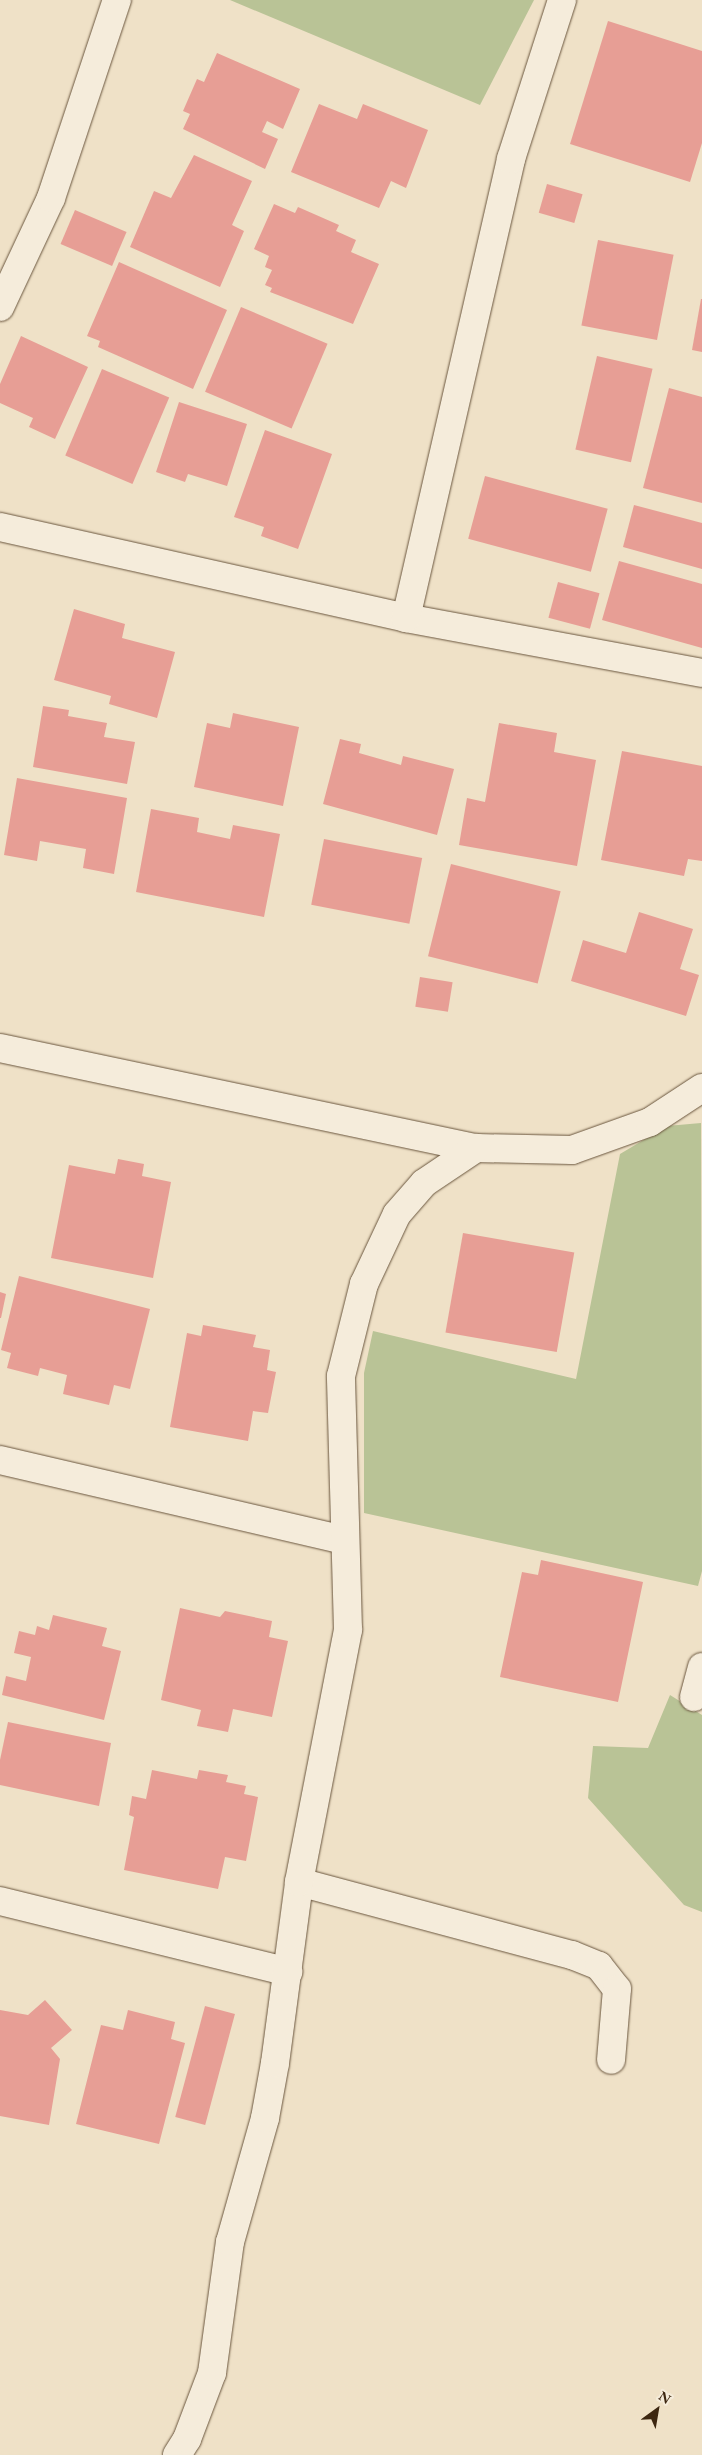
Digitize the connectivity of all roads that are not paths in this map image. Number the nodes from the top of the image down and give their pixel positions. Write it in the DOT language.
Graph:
graph roads {
  1 [pos="116,0"];
  2 [pos="562,0"];
  3 [pos="0,308"];
  4 [pos="0,527"];
  5 [pos="406,618"];
  6 [pos="702,673"];
  7 [pos="0,1048"];
  8 [pos="700,1094"];
  9 [pos="476,1148"];
  10 [pos="0,1460"];
  11 [pos="344,1540"];
  12 [pos="702,1667"];
  13 [pos="694,1697"];
  14 [pos="299,1882"];
  15 [pos="0,1901"];
  16 [pos="288,1972"];
  17 [pos="611,2060"];
  18 [pos="177,2455"];
  1 -- 3 [label="street"];
  2 -- 5 [label="street"];
  4 -- 5 [label="street"];
  5 -- 6 [label="street"];
  7 -- 9 [label="street"];
  8 -- 9 [label="street"];
  9 -- 11 [label="street"];
  10 -- 11 [label="street"];
  11 -- 14 [label="street"];
  12 -- 13 [label="street"];
  14 -- 16 [label="street"];
  14 -- 17 [label="street"];
  15 -- 16 [label="street"];
  16 -- 18 [label="street"];
}
